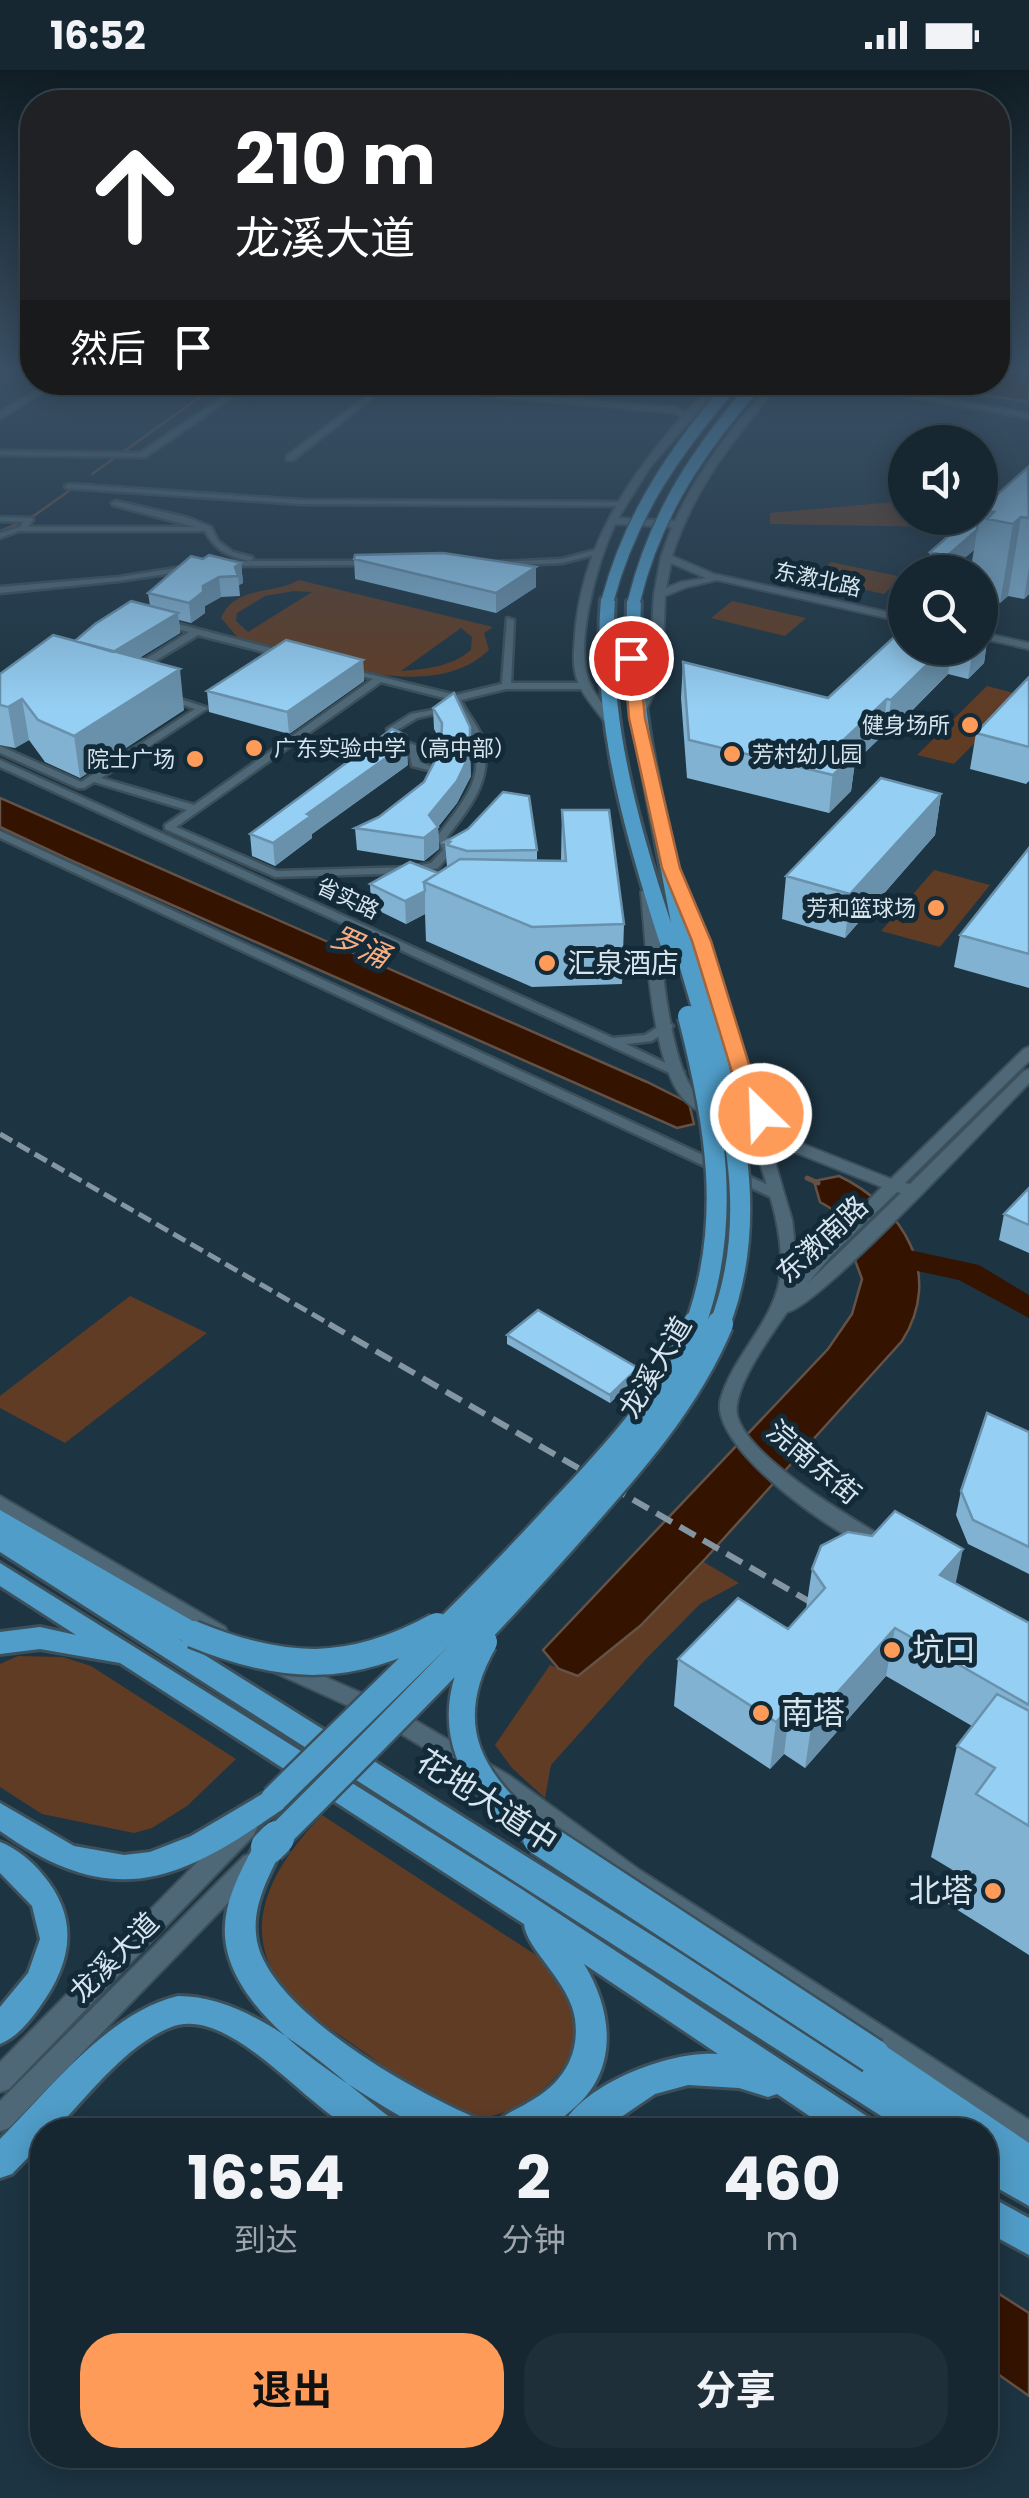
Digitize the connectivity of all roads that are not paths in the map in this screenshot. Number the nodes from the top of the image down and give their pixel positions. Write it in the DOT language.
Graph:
graph roads {
  1 [pos="634,482"];
  2 [pos="653,482"];
  3 [pos="678,482"];
  4 [pos="697,482"];
  5 [pos="69,486"];
  6 [pos="116,503"];
  7 [pos="621,504"];
  8 [pos="0,519"];
  9 [pos="612,521"];
  10 [pos="677,524"];
  11 [pos="22,529"];
  12 [pos="208,530"];
  13 [pos="0,536"];
  14 [pos="598,551"];
  15 [pos="666,557"];
  16 [pos="275,563"];
  17 [pos="372,564"];
  18 [pos="488,564"];
  19 [pos="209,565"];
  20 [pos="193,567"];
  21 [pos="173,576"];
  22 [pos="722,579"];
  23 [pos="162,585"];
  24 [pos="0,590"];
  25 [pos="659,595"];
  26 [pos="888,615"];
  27 [pos="144,618"];
  28 [pos="510,620"];
  29 [pos="198,632"];
  30 [pos="998,640"];
  31 [pos="1029,646"];
  32 [pos="307,660"];
  33 [pos="343,669"];
  34 [pos="126,674"];
  35 [pos="379,679"];
  36 [pos="506,686"];
  37 [pos="586,686"];
  38 [pos="148,693"];
  39 [pos="457,703"];
  40 [pos="608,718"];
  41 [pos="637,718"];
  42 [pos="0,749"];
  43 [pos="0,763"];
  44 [pos="428,767"];
  45 [pos="93,779"];
  46 [pos="142,794"];
  47 [pos="195,809"];
  48 [pos="114,813"];
  49 [pos="0,834"];
  50 [pos="671,868"];
  51 [pos="646,872"];
  52 [pos="678,950"];
  53 [pos="666,1026"];
  54 [pos="611,1041"];
  55 [pos="1029,1052"];
  56 [pos="679,1074"];
  57 [pos="1029,1074"];
  58 [pos="752,1105"];
  59 [pos="758,1129"];
  60 [pos="896,1192"];
  61 [pos="776,1194"];
  62 [pos="781,1314"];
  63 [pos="0,1502"];
  64 [pos="0,1519"];
  65 [pos="0,1539"];
  66 [pos="901,1556"];
  67 [pos="0,1573"];
  68 [pos="500,1595"];
  69 [pos="0,1643"];
  70 [pos="138,1660"];
  71 [pos="274,1799"];
  72 [pos="12,1823"];
  73 [pos="268,1847"];
  74 [pos="0,1855"];
  75 [pos="512,1899"];
  76 [pos="0,2029"];
  77 [pos="0,2080"];
  78 [pos="808,2098"];
  79 [pos="44,2118"];
  80 [pos="364,2118"];
  81 [pos="431,2118"];
  82 [pos="538,2118"];
  83 [pos="592,2118"];
  84 [pos="840,2118"];
  85 [pos="913,2118"];
  86 [pos="963,2118"];
  87 [pos="0,2119"];
  88 [pos="30,2132"];
  89 [pos="1029,2134"];
  90 [pos="998,2142"];
  91 [pos="0,2162"];
  92 [pos="1029,2164"];
  93 [pos="998,2170"];
  94 [pos="1029,2188"];
  95 [pos="998,2219"];
  96 [pos="1029,2238"];
  1 -- 7 [label="street"];
  2 -- 40 [label="main road, 龙溪大道, bridge"];
  3 -- 41 [label="main road, 龙溪大道, bridge"];
  4 -- 10 [label="street"];
  5 -- 7 [label="street"];
  6 -- 12 [label="street"];
  7 -- 9 [label="street"];
  8 -- 11 [label="street"];
  9 -- 10 [label="street"];
  9 -- 14 [label="street"];
  10 -- 15 [label="street"];
  11 -- 12 [label="street"];
  11 -- 13 [label="street"];
  12 -- 16 [label="street"];
  14 -- 18 [label="street"];
  14 -- 37 [label="street"];
  15 -- 22 [label="street"];
  15 -- 25 [label="street"];
  16 -- 17 [label="street"];
  16 -- 19 [label="street"];
  20 -- 24 [label="street"];
  21 -- 23 [label="street"];
  22 -- 25 [label="street"];
  22 -- 26 [label="street, 东漖北路"];
  25 -- 41 [label="street"];
  27 -- 29 [label="street"];
  28 -- 36 [label="street"];
  29 -- 32 [label="street"];
  29 -- 34 [label="street"];
  30 -- 31 [label="street"];
  33 -- 35 [label="street"];
  35 -- 39 [label="street"];
  35 -- 47 [label="street"];
  36 -- 37 [label="street"];
  36 -- 39 [label="street"];
  37 -- 40 [label="street"];
  38 -- 45 [label="street"];
  39 -- 44 [label="street"];
  39 -- 47 [label="street"];
  40 -- 51 [label="main road, 龙溪大道"];
  41 -- 50 [label="main road, 龙溪大道"];
  42 -- 45 [label="street"];
  43 -- 48 [label="street, 省实路"];
  45 -- 46 [label="street"];
  46 -- 47 [label="street"];
  46 -- 48 [label="street"];
  48 -- 54 [label="street, 省实路"];
  49 -- 61 [label="street"];
  50 -- 52 [label="main road, 龙溪大道"];
  50 -- 58 [label="street"];
  51 -- 52 [label="main road, 龙溪大道"];
  51 -- 53 [label="street"];
  52 -- 68 [label="main road, 龙溪大道, bridge"];
  53 -- 54 [label="street"];
  53 -- 56 [label="street"];
  54 -- 56 [label="street, 省实路"];
  55 -- 60 [label="street, 东漖南路"];
  56 -- 58 [label="street"];
  56 -- 59 [label="street"];
  57 -- 60 [label="street, 东漖南路"];
  58 -- 59 [label="street"];
  58 -- 60 [label="street"];
  59 -- 60 [label="street"];
  59 -- 61 [label="street"];
  60 -- 62 [label="street, 东漖南路"];
  61 -- 62 [label="street"];
  62 -- 66 [label="street, 浣南东街"];
  63 -- 89 [label="street"];
  64 -- 68 [label="main road, bridge"];
  65 -- 85 [label="main road, 花地大道中"];
  67 -- 70 [label="main road"];
  68 -- 71 [label="main road, 龙溪大道, bridge"];
  68 -- 73 [label="main road, 龙溪大道, bridge"];
  68 -- 86 [label="main road, bridge"];
  69 -- 70 [label="main road"];
  70 -- 75 [label="main road"];
  71 -- 72 [label="main road"];
  71 -- 77 [label="street, 龙溪大道"];
  73 -- 81 [label="main road"];
  73 -- 87 [label="street, 龙溪大道"];
  74 -- 76 [label="main road"];
  75 -- 78 [label="main road"];
  75 -- 82 [label="main road"];
  78 -- 83 [label="main road"];
  78 -- 84 [label="main road"];
  79 -- 80 [label="main road"];
  88 -- 91 [label="main road"];
  90 -- 92 [label="main road"];
  93 -- 94 [label="main road"];
  95 -- 96 [label="main road"];
}
